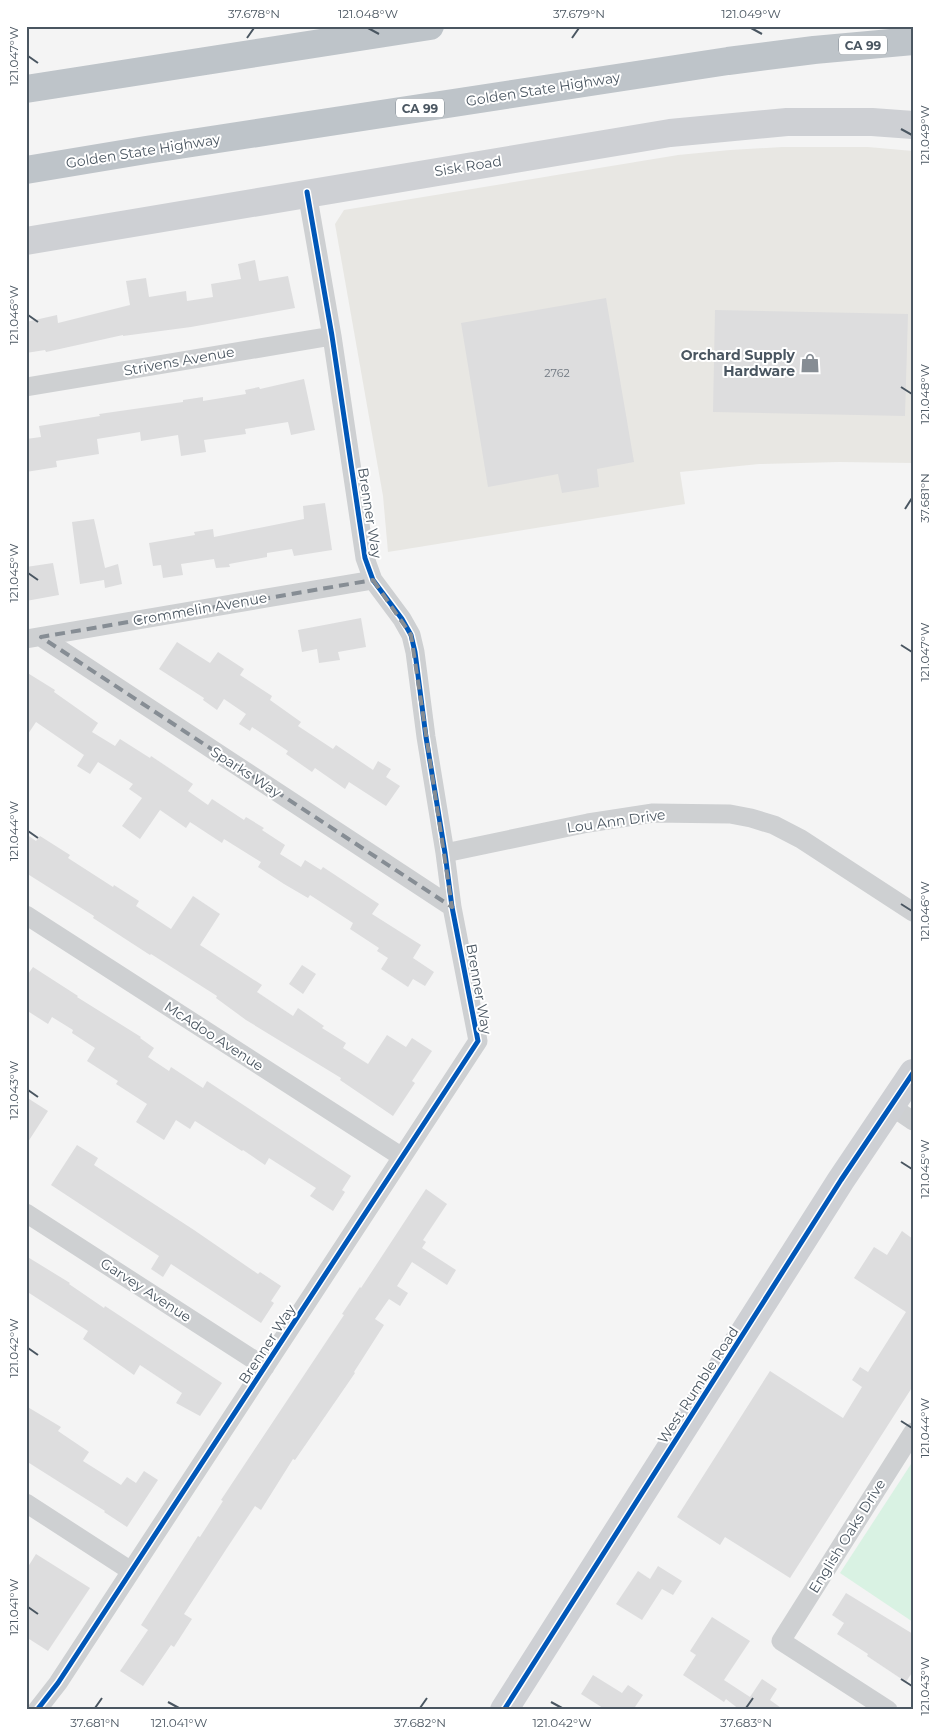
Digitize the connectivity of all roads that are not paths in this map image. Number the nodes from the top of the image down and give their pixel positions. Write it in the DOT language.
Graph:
graph roads {
  1 [pos="430,26"];
  2 [pos="913,41"];
  3 [pos="814,50"];
  4 [pos="913,50"];
  5 [pos="26,89"];
  6 [pos="913,124"];
  7 [pos="26,170"];
  8 [pos="307,192"];
  9 [pos="26,240"];
  10 [pos="332,336"];
  11 [pos="26,387"];
  12 [pos="373,580"];
  13 [pos="33,638"];
  14 [pos="446,853"];
  15 [pos="452,907"];
  16 [pos="913,912"];
  17 [pos="26,915"];
  18 [pos="913,1073"];
  19 [pos="891,1106"];
  20 [pos="913,1121"];
  21 [pos="402,1157"];
  22 [pos="26,1213"];
  23 [pos="265,1367"];
  24 [pos="913,1432"];
  25 [pos="26,1503"];
  26 [pos="131,1571"];
  27 [pos="38,1710"];
  28 [pos="504,1710"];
  29 [pos="888,1710"];
  1 -- 5 [label="highway"];
  2 -- 3 [label="highway, Golden State Highway / CA 99"];
  3 -- 4 [label="highway"];
  3 -- 7 [label="highway, Golden State Highway / CA 99"];
  6 -- 8 [label="main road, Sisk Road"];
  8 -- 9 [label="main road, Sisk Road"];
  8 -- 10 [label="street, Brenner Way"];
  10 -- 11 [label="street, Strivens Avenue"];
  10 -- 12 [label="street, Brenner Way"];
  12 -- 13 [label="street, Crommelin Avenue"];
  12 -- 14 [label="street, Brenner Way"];
  13 -- 15 [label="street, Sparks Way"];
  14 -- 15 [label="street, Brenner Way"];
  14 -- 16 [label="street, Lou Ann Drive"];
  15 -- 21 [label="street, Brenner Way"];
  17 -- 21 [label="street, McAdoo Avenue"];
  18 -- 19 [label="main road, West Rumble Road"];
  19 -- 20 [label="street"];
  19 -- 28 [label="main road, West Rumble Road"];
  21 -- 23 [label="street, Brenner Way"];
  22 -- 23 [label="street, Garvey Avenue"];
  23 -- 26 [label="street, Brenner Way"];
  24 -- 29 [label="street, English Oaks Drive"];
  25 -- 26 [label="street"];
  26 -- 27 [label="street, Brenner Way"];
}
